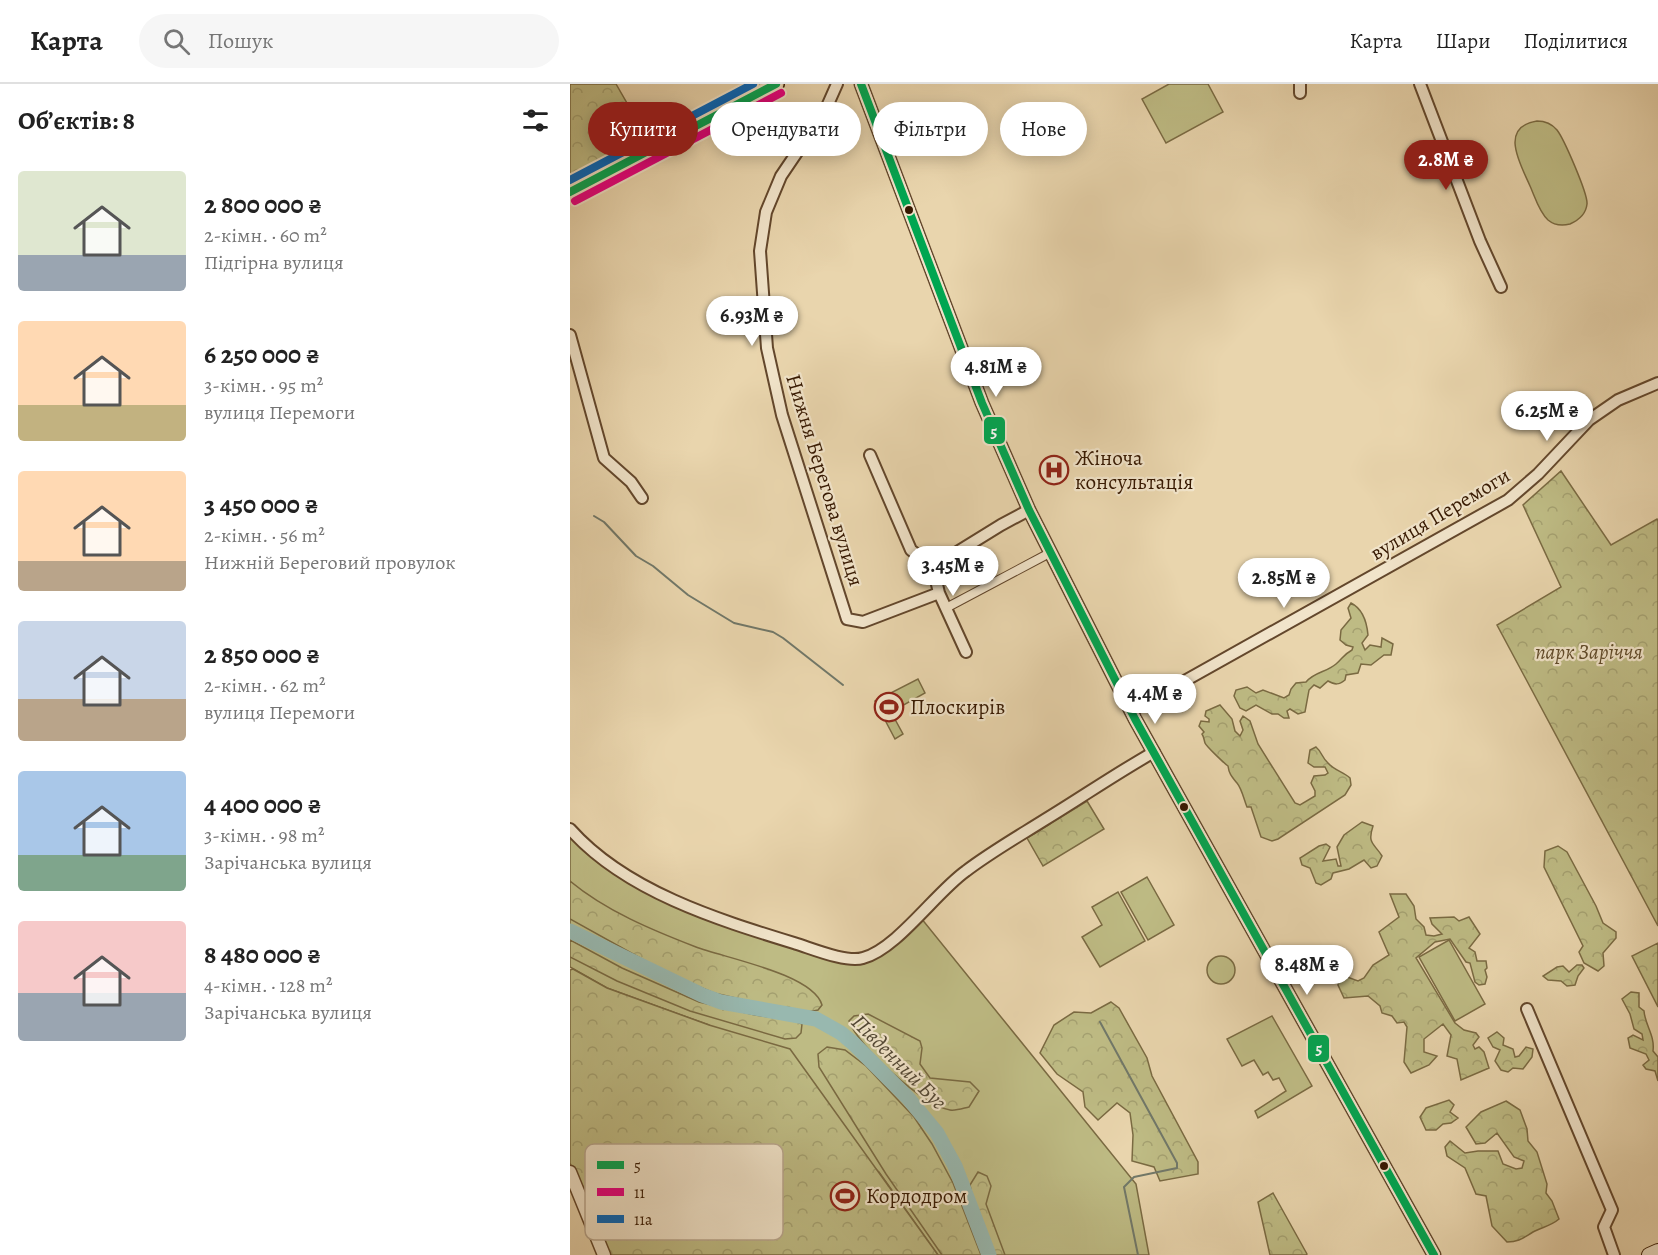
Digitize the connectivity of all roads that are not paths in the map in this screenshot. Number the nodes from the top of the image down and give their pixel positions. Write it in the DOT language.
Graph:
graph roads {
  1 [pos="776,84"];
  2 [pos="837,84"];
  3 [pos="861,84"];
  4 [pos="1420,84"];
  5 [pos="570,192"];
  6 [pos="1501,287"];
  7 [pos="570,335"];
  8 [pos="1658,383"];
  9 [pos="870,454"];
  10 [pos="642,498"];
  11 [pos="1029,510"];
  12 [pos="1044,555"];
  13 [pos="933,567"];
  14 [pos="939,593"];
  15 [pos="946,608"];
  16 [pos="966,652"];
  17 [pos="1131,711"];
  18 [pos="1154,752"];
  19 [pos="570,829"];
  20 [pos="1527,1009"];
  21 [pos="570,1172"];
  22 [pos="585,1209"];
  23 [pos="598,1240"];
  24 [pos="1658,1251"];
  25 [pos="604,1255"];
  26 [pos="1434,1255"];
  27 [pos="1614,1255"];
  28 [pos="1649,1255"];
  1 -- 5 [label="main road"];
  2 -- 14 [label="street, Нижня Берегова вулиця"];
  3 -- 11 [label="street"];
  4 -- 6 [label="street"];
  7 -- 10 [label="street"];
  8 -- 17 [label="street, вулиця Перемоги"];
  9 -- 13 [label="street"];
  11 -- 13 [label="street"];
  11 -- 17 [label="street"];
  12 -- 15 [label="street"];
  13 -- 14 [label="street"];
  14 -- 15 [label="street"];
  15 -- 16 [label="street"];
  17 -- 18 [label="street"];
  18 -- 19 [label="street"];
  18 -- 26 [label="street"];
  20 -- 27 [label="street"];
  21 -- 22 [label="street"];
  23 -- 25 [label="street"];
  24 -- 28 [label="main road"];
}
